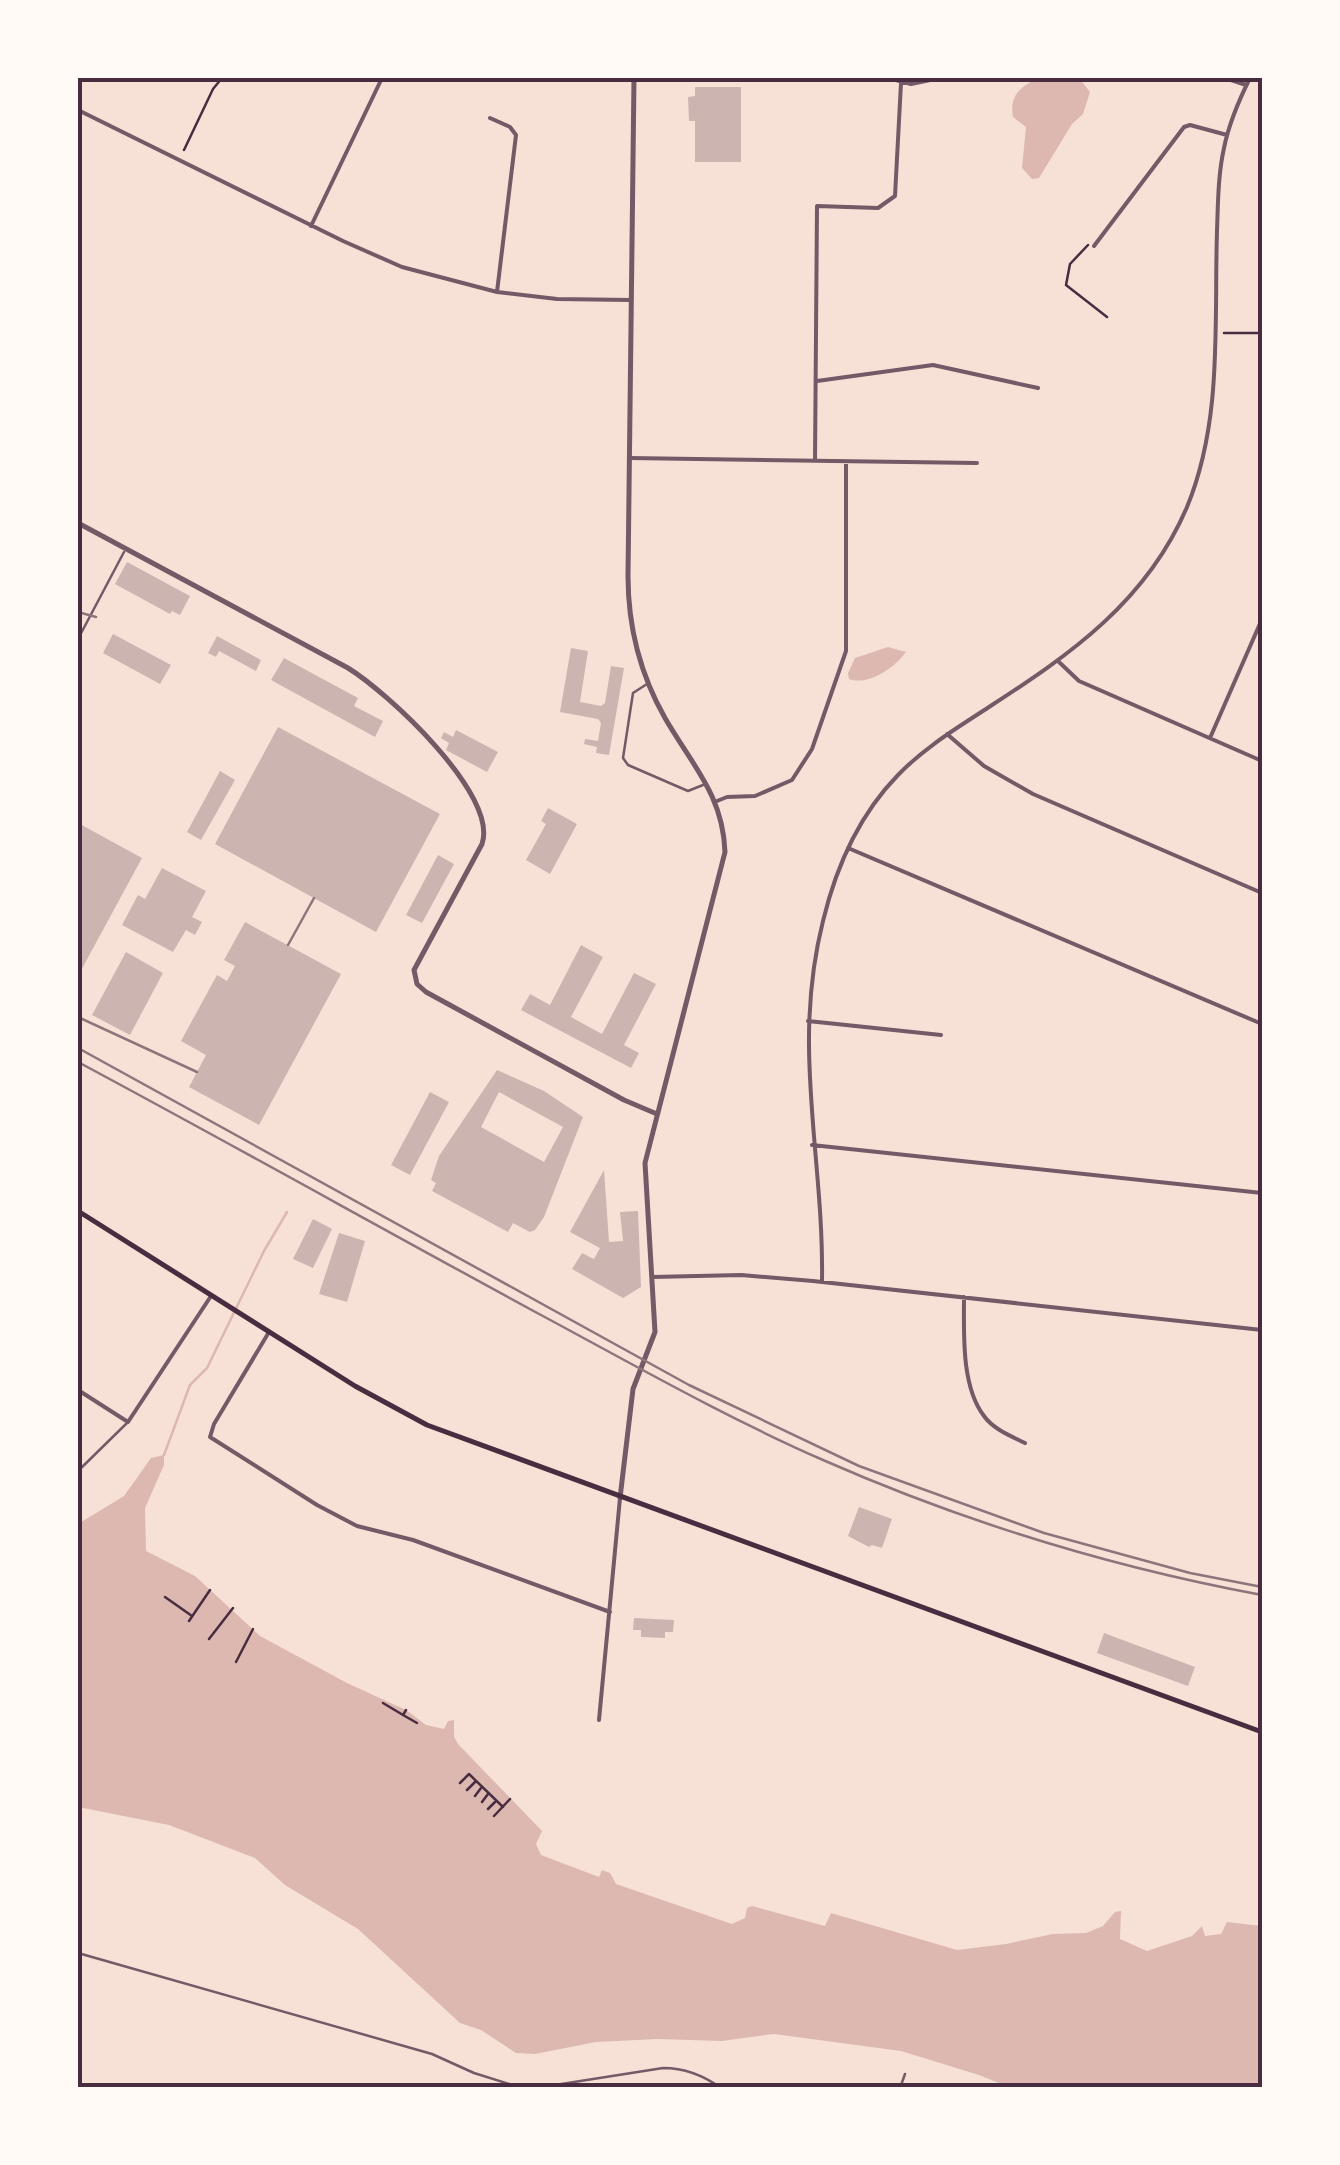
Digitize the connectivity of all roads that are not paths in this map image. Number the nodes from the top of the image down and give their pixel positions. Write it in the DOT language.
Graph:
graph roads {
  1 [pos="382,78"];
  2 [pos="634,78"];
  3 [pos="888,78"];
  4 [pos="940,78"];
  5 [pos="1225,78"];
  6 [pos="1250,78"];
  7 [pos="902,83"];
  8 [pos="1246,85"];
  9 [pos="78,110"];
  10 [pos="490,118"];
  11 [pos="1227,136"];
  12 [pos="311,226"];
  13 [pos="1094,246"];
  14 [pos="498,292"];
  15 [pos="631,300"];
  16 [pos="815,381"];
  17 [pos="1038,388"];
  18 [pos="629,458"];
  19 [pos="815,461"];
  20 [pos="846,462"];
  21 [pos="976,463"];
  22 [pos="78,523"];
  23 [pos="126,548"];
  24 [pos="1262,619"];
  25 [pos="1261,628"];
  26 [pos="78,639"];
  27 [pos="1059,662"];
  28 [pos="648,683"];
  29 [pos="947,734"];
  30 [pos="1210,738"];
  31 [pos="1262,761"];
  32 [pos="706,784"];
  33 [pos="717,801"];
  34 [pos="848,848"];
  35 [pos="1262,893"];
  36 [pos="808,1021"];
  37 [pos="1262,1024"];
  38 [pos="941,1036"];
  39 [pos="657,1114"];
  40 [pos="812,1144"];
  41 [pos="1262,1192"];
  42 [pos="78,1211"];
  43 [pos="652,1277"];
  44 [pos="822,1282"];
  45 [pos="211,1296"];
  46 [pos="964,1297"];
  47 [pos="1262,1330"];
  48 [pos="269,1332"];
  49 [pos="78,1390"];
  50 [pos="128,1422"];
  51 [pos="1024,1443"];
  52 [pos="78,1471"];
  53 [pos="620,1498"];
  54 [pos="610,1612"];
  55 [pos="600,1720"];
  56 [pos="1262,1732"];
  57 [pos="78,1953"];
  58 [pos="905,2074"];
  59 [pos="522,2088"];
  60 [pos="536,2088"];
  61 [pos="721,2088"];
  62 [pos="900,2088"];
  1 -- 12 [label="street"];
  2 -- 15 [label="street"];
  3 -- 7 [label="street"];
  4 -- 7 [label="street"];
  5 -- 8 [label="street"];
  6 -- 8 [label="street"];
  7 -- 16 [label="street"];
  8 -- 11 [label="street"];
  9 -- 12 [label="street"];
  10 -- 14 [label="street"];
  11 -- 13 [label="street"];
  11 -- 27 [label="street"];
  12 -- 14 [label="street"];
  14 -- 15 [label="street"];
  15 -- 18 [label="street"];
  16 -- 17 [label="street"];
  16 -- 19 [label="street"];
  18 -- 19 [label="street"];
  18 -- 28 [label="street"];
  19 -- 20 [label="street"];
  20 -- 21 [label="street"];
  20 -- 33 [label="street"];
  22 -- 23 [label="street"];
  23 -- 26 [label="lane"];
  23 -- 39 [label="street"];
  24 -- 25 [label="street"];
  25 -- 30 [label="street"];
  27 -- 29 [label="street"];
  27 -- 30 [label="street"];
  28 -- 32 [label="street"];
  28 -- 32 [label="lane"];
  29 -- 34 [label="street"];
  29 -- 35 [label="street"];
  30 -- 31 [label="street"];
  32 -- 33 [label="street"];
  33 -- 39 [label="street"];
  34 -- 36 [label="street"];
  34 -- 37 [label="street"];
  36 -- 38 [label="street"];
  36 -- 40 [label="street"];
  39 -- 43 [label="street"];
  40 -- 41 [label="street"];
  40 -- 44 [label="street"];
  42 -- 45 [label="main road"];
  43 -- 44 [label="street"];
  43 -- 53 [label="street"];
  44 -- 46 [label="street"];
  45 -- 48 [label="main road"];
  45 -- 50 [label="street"];
  46 -- 47 [label="street"];
  46 -- 51 [label="street"];
  48 -- 53 [label="main road"];
  48 -- 54 [label="street"];
  49 -- 50 [label="street"];
  50 -- 52 [label="lane"];
  53 -- 54 [label="street"];
  53 -- 56 [label="main road"];
  54 -- 55 [label="street"];
  57 -- 59 [label="lane"];
  58 -- 62 [label="lane"];
  60 -- 61 [label="lane"];
}
